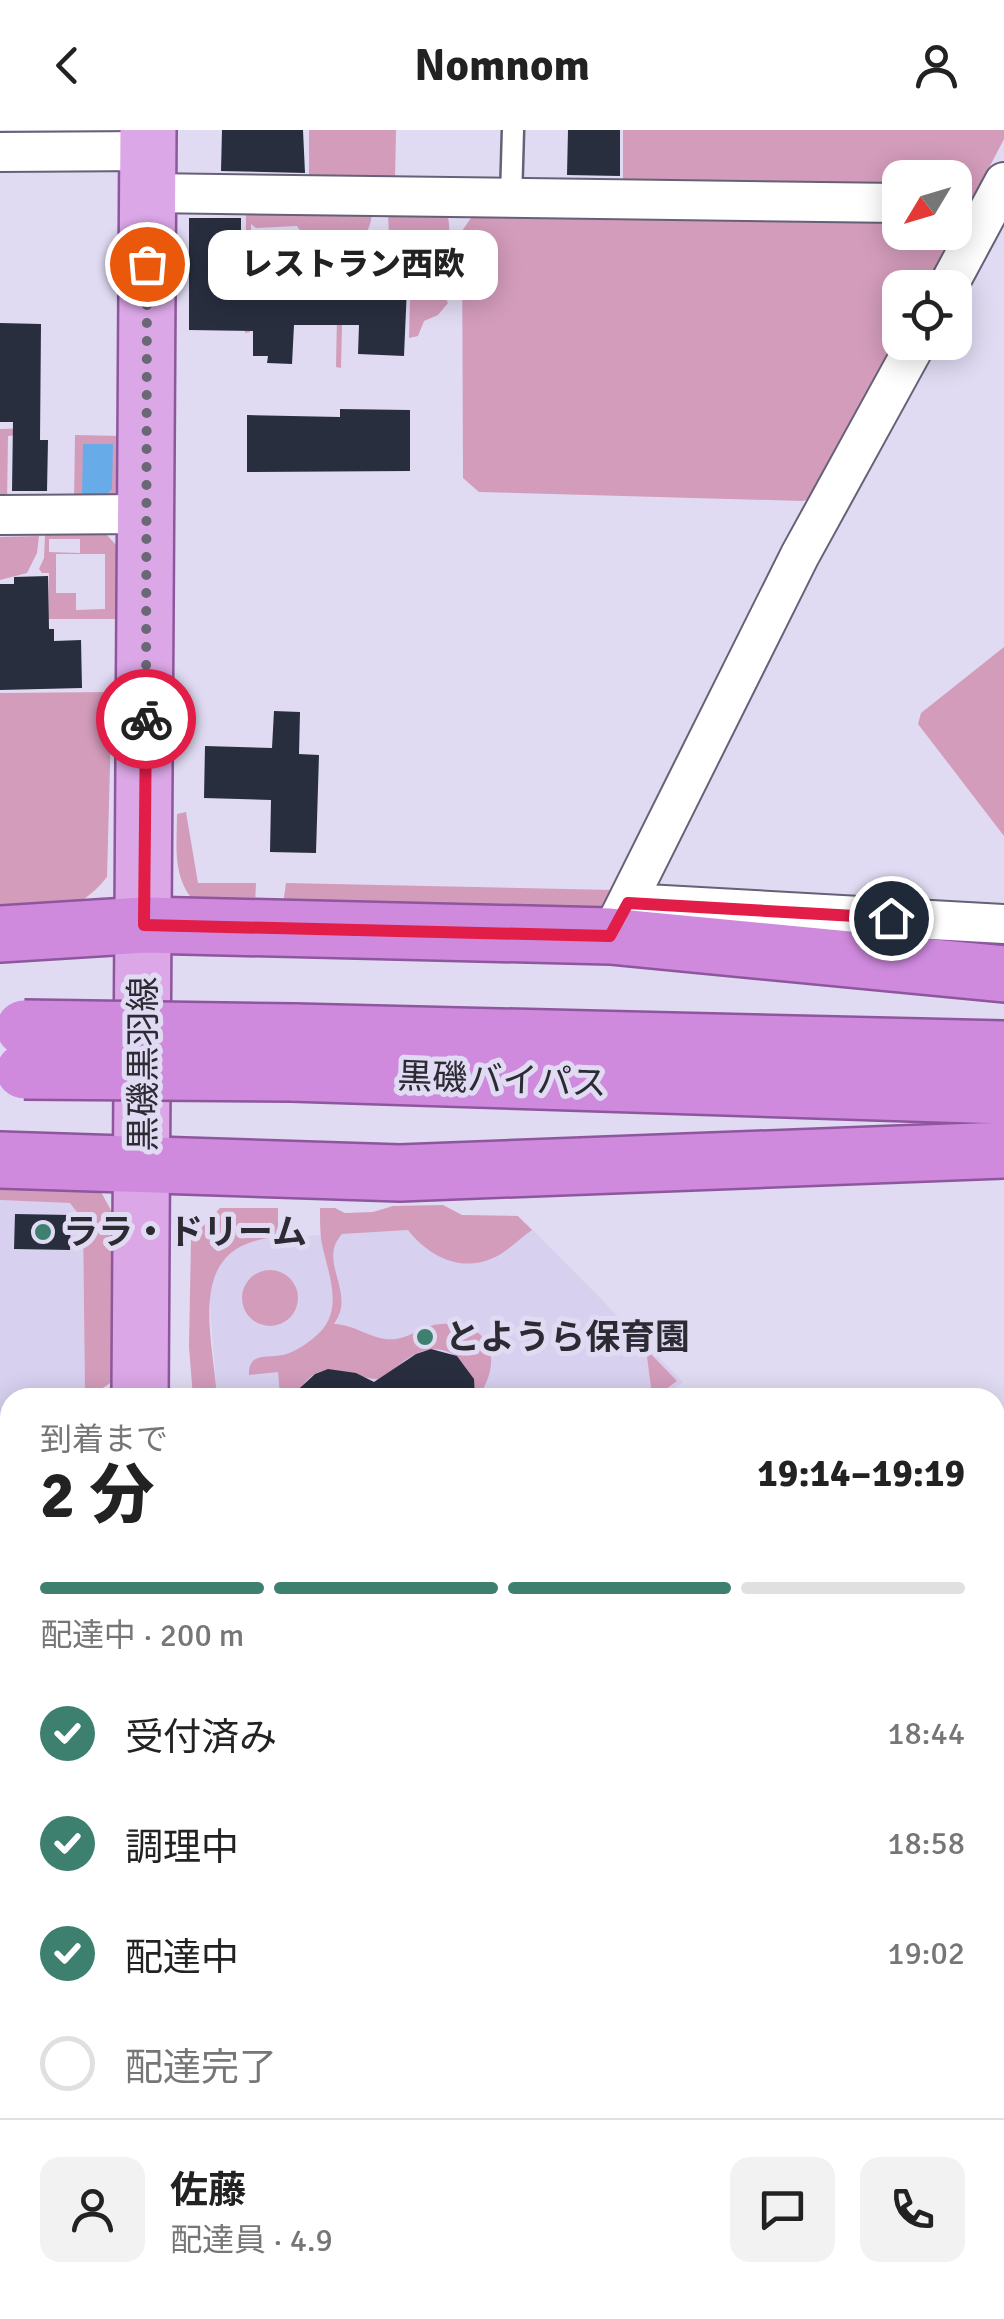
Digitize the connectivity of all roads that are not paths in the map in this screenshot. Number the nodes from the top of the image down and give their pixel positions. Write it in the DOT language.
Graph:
graph roads {
  1 [pos="513,130"];
  2 [pos="0,152"];
  3 [pos="147,158"];
  4 [pos="998,193"];
  5 [pos="511,198"];
  6 [pos="972,200"];
  7 [pos="882,203"];
  8 [pos="957,270"];
  9 [pos="907,360"];
  10 [pos="147,514"];
  11 [pos="0,516"];
  12 [pos="619,920"];
  13 [pos="1004,924"];
  14 [pos="144,925"];
  15 [pos="0,934"];
  16 [pos="1004,974"];
  17 [pos="1004,1049"];
  18 [pos="12,1050"];
  19 [pos="293,1052"];
  20 [pos="1004,1096"];
  21 [pos="1004,1150"];
  22 [pos="0,1160"];
  23 [pos="142,1166"];
  24 [pos="140,1388"];
  1 -- 5 [label="lane"];
  2 -- 3 [label="street"];
  3 -- 5 [label="street"];
  3 -- 10 [label="main road, 黒磯黒羽線"];
  4 -- 6 [label="street"];
  4 -- 8 [label="street"];
  5 -- 7 [label="street"];
  9 -- 12 [label="street"];
  10 -- 11 [label="street"];
  10 -- 14 [label="main road, 黒磯黒羽線"];
  12 -- 13 [label="street"];
  12 -- 14 [label="highway"];
  12 -- 16 [label="highway"];
  14 -- 15 [label="highway"];
  14 -- 23 [label="main road, 黒磯黒羽線"];
  17 -- 19 [label="highway, 黒磯バイパス"];
  18 -- 19 [label="highway, 黒磯バイパス, bridge"];
  19 -- 20 [label="highway, 黒磯バイパス"];
  21 -- 23 [label="highway"];
  22 -- 23 [label="highway"];
  23 -- 24 [label="main road, 黒磯黒羽線"];
}
